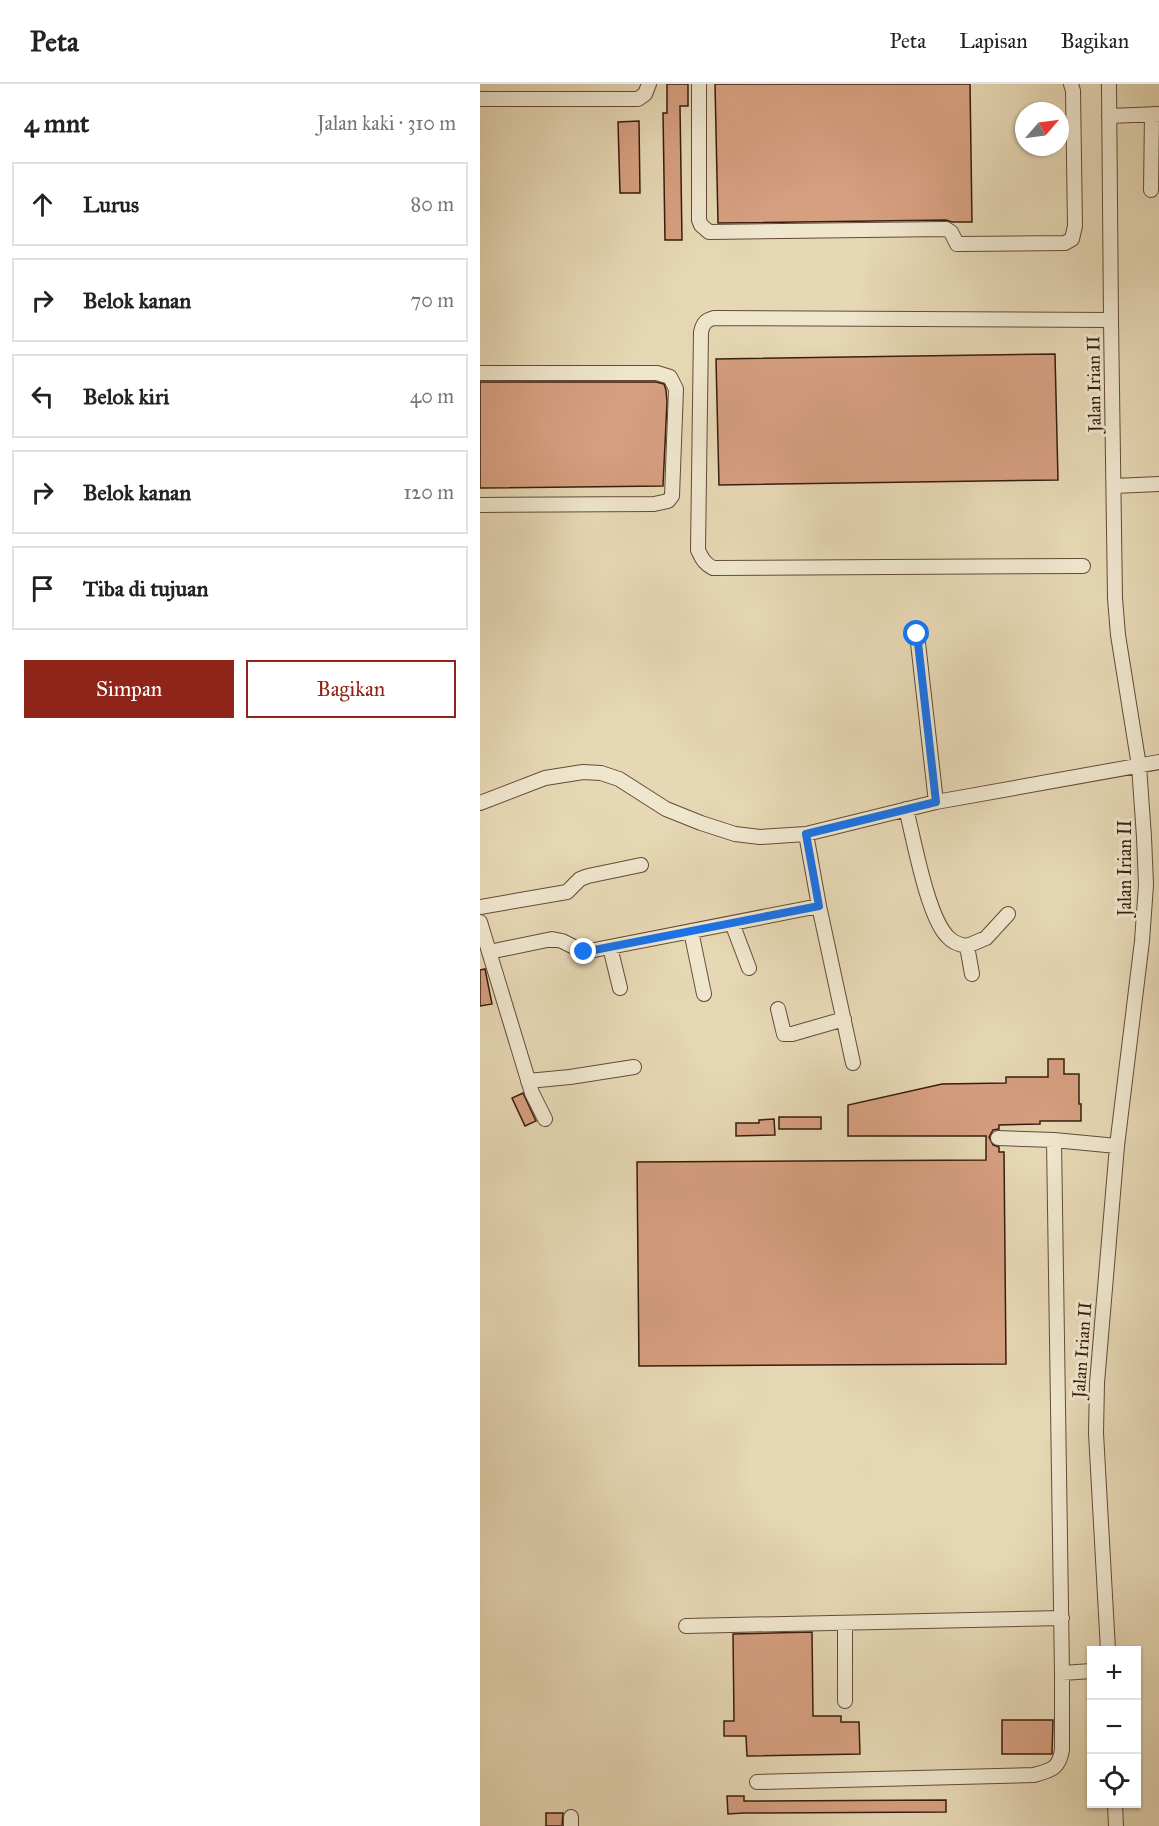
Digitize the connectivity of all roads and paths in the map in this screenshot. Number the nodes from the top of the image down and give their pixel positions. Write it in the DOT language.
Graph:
graph roads {
  1 [pos="649,84"];
  2 [pos="699,84"];
  3 [pos="1071,84"];
  4 [pos="1109,84"];
  5 [pos="480,99"];
  6 [pos="1155,114"];
  7 [pos="1110,116"];
  8 [pos="1151,190"];
  9 [pos="1111,320"];
  10 [pos="480,373"];
  11 [pos="1159,484"];
  12 [pos="1114,486"];
  13 [pos="480,505"];
  14 [pos="1083,566"];
  15 [pos="917,634"];
  16 [pos="1159,762"];
  17 [pos="1139,766"];
  18 [pos="936,802"];
  19 [pos="480,803"];
  20 [pos="906,809"];
  21 [pos="806,834"];
  22 [pos="641,865"];
  23 [pos="819,906"];
  24 [pos="480,907"];
  25 [pos="1008,914"];
  26 [pos="480,922"];
  27 [pos="732,923"];
  28 [pos="691,931"];
  29 [pos="967,946"];
  30 [pos="610,947"];
  31 [pos="489,952"];
  32 [pos="749,968"];
  33 [pos="972,974"];
  34 [pos="620,988"];
  35 [pos="704,994"];
  36 [pos="778,1009"];
  37 [pos="844,1019"];
  38 [pos="853,1063"];
  39 [pos="634,1067"];
  40 [pos="528,1081"];
  41 [pos="545,1119"];
  42 [pos="998,1138"];
  43 [pos="1054,1140"];
  44 [pos="1117,1146"];
  45 [pos="1062,1618"];
  46 [pos="845,1623"];
  47 [pos="686,1626"];
  48 [pos="1108,1646"];
  49 [pos="1087,1671"];
  50 [pos="1062,1673"];
  51 [pos="845,1701"];
  52 [pos="758,1782"];
  53 [pos="1115,1808"];
  54 [pos="1116,1826"];
  1 -- 5 [label="street"];
  2 -- 3 [label="street"];
  4 -- 7 [label="street, Jalan Irian II"];
  6 -- 7 [label="street"];
  6 -- 8 [label="street"];
  7 -- 9 [label="street, Jalan Irian II"];
  9 -- 12 [label="street, Jalan Irian II"];
  9 -- 14 [label="street"];
  10 -- 13 [label="street"];
  11 -- 12 [label="street"];
  12 -- 17 [label="street, Jalan Irian II"];
  15 -- 18 [label="street"];
  16 -- 17 [label="street"];
  17 -- 18 [label="street"];
  17 -- 44 [label="street, Jalan Irian II"];
  18 -- 20 [label="street"];
  19 -- 21 [label="street"];
  20 -- 21 [label="street"];
  20 -- 29 [label="street"];
  21 -- 23 [label="street"];
  22 -- 24 [label="street"];
  23 -- 27 [label="street"];
  23 -- 37 [label="street"];
  25 -- 29 [label="street"];
  26 -- 31 [label="street"];
  27 -- 28 [label="street"];
  27 -- 32 [label="street"];
  28 -- 30 [label="street"];
  28 -- 35 [label="street"];
  29 -- 33 [label="street"];
  30 -- 31 [label="street"];
  30 -- 34 [label="street"];
  31 -- 40 [label="street"];
  36 -- 37 [label="street"];
  37 -- 38 [label="street"];
  39 -- 40 [label="street"];
  40 -- 41 [label="street"];
  42 -- 43 [label="street"];
  43 -- 44 [label="street"];
  43 -- 45 [label="street"];
  44 -- 48 [label="street, Jalan Irian II"];
  45 -- 46 [label="street"];
  45 -- 50 [label="street"];
  46 -- 47 [label="street"];
  46 -- 51 [label="street"];
  49 -- 50 [label="street"];
  50 -- 52 [label="street"];
  53 -- 54 [label="street"];
}
